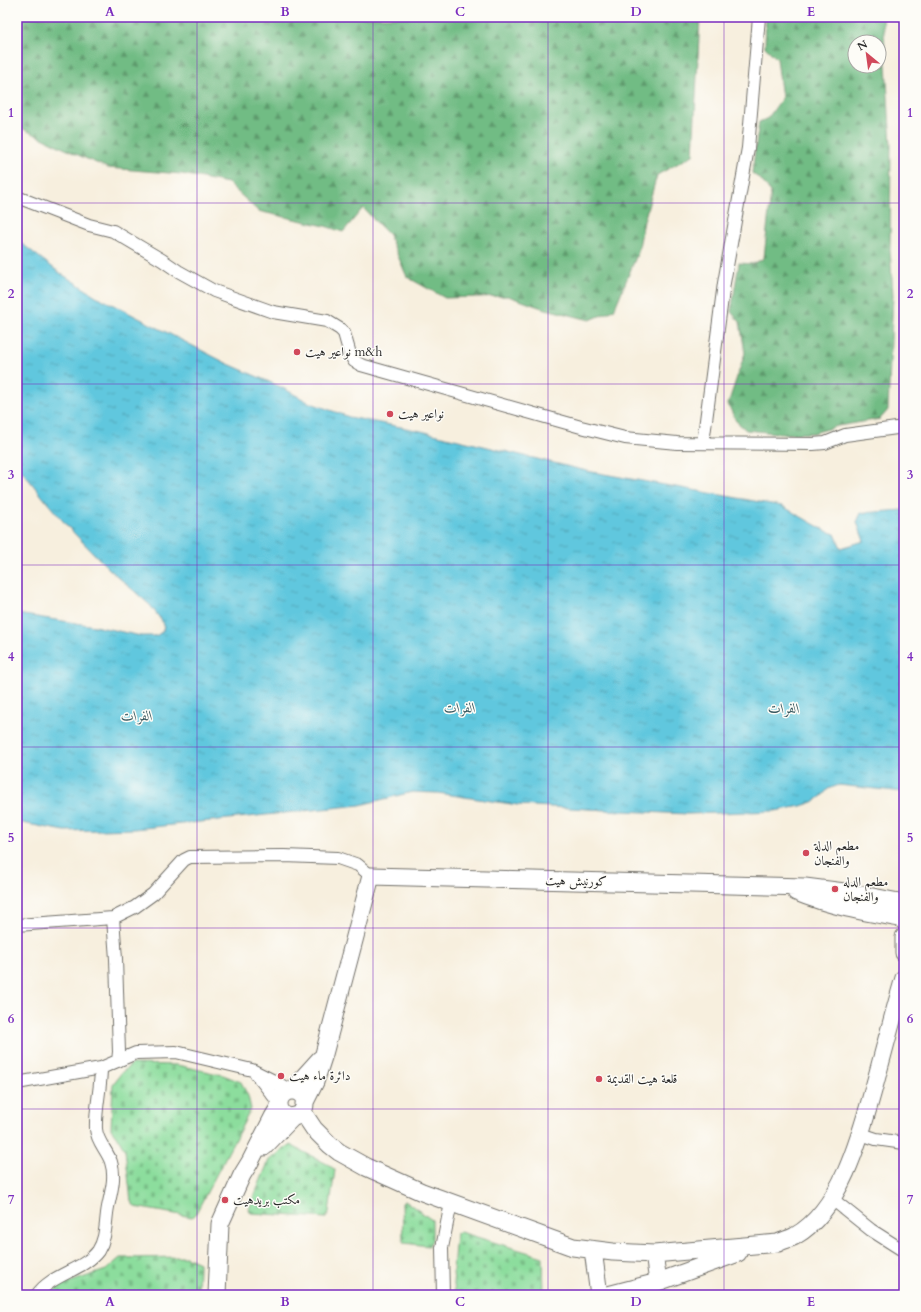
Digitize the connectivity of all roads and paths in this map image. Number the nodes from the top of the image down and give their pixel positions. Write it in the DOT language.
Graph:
graph roads {
  1 [pos="759,17"];
  2 [pos="17,197"];
  3 [pos="904,427"];
  4 [pos="703,443"];
  5 [pos="371,876"];
  6 [pos="781,886"];
  7 [pos="904,903"];
  8 [pos="113,918"];
  9 [pos="904,921"];
  10 [pos="17,925"];
  11 [pos="904,937"];
  12 [pos="904,953"];
  13 [pos="904,978"];
  14 [pos="324,1054"];
  15 [pos="118,1061"];
  16 [pos="101,1068"];
  17 [pos="252,1070"];
  18 [pos="17,1083"];
  19 [pos="290,1091"];
  20 [pos="279,1105"];
  21 [pos="300,1110"];
  22 [pos="861,1134"];
  23 [pos="904,1142"];
  24 [pos="250,1162"];
  25 [pos="831,1198"];
  26 [pos="451,1203"];
  27 [pos="763,1245"];
  28 [pos="593,1250"];
  29 [pos="904,1252"];
  30 [pos="654,1254"];
  31 [pos="658,1282"];
  32 [pos="37,1295"];
  33 [pos="217,1295"];
  34 [pos="442,1295"];
  35 [pos="608,1295"];
  1 -- 4 [label="street"];
  2 -- 4 [label="street"];
  3 -- 4 [label="street"];
  5 -- 6 [label="street, كورنيش هيت"];
  5 -- 8 [label="street"];
  5 -- 14 [label="street"];
  6 -- 7 [label="street, كورنيش هيت"];
  6 -- 9 [label="street, كورنيش هيت"];
  8 -- 10 [label="street"];
  8 -- 15 [label="street"];
  11 -- 12 [label="street"];
  13 -- 22 [label="street"];
  14 -- 19 [label="street"];
  14 -- 21 [label="street"];
  15 -- 16 [label="street"];
  15 -- 17 [label="street"];
  16 -- 18 [label="street"];
  16 -- 32 [label="street"];
  17 -- 19 [label="street"];
  17 -- 20 [label="street"];
  19 -- 20 [label="street"];
  19 -- 21 [label="street"];
  20 -- 21 [label="street"];
  20 -- 24 [label="street"];
  21 -- 24 [label="street"];
  21 -- 26 [label="street"];
  22 -- 23 [label="street"];
  22 -- 25 [label="street"];
  24 -- 33 [label="street"];
  25 -- 27 [label="street"];
  25 -- 29 [label="street"];
  26 -- 28 [label="street"];
  26 -- 34 [label="street"];
  27 -- 30 [label="street"];
  27 -- 31 [label="street"];
  28 -- 30 [label="street"];
  28 -- 35 [label="street"];
  30 -- 31 [label="street"];
  31 -- 35 [label="street"];
}
